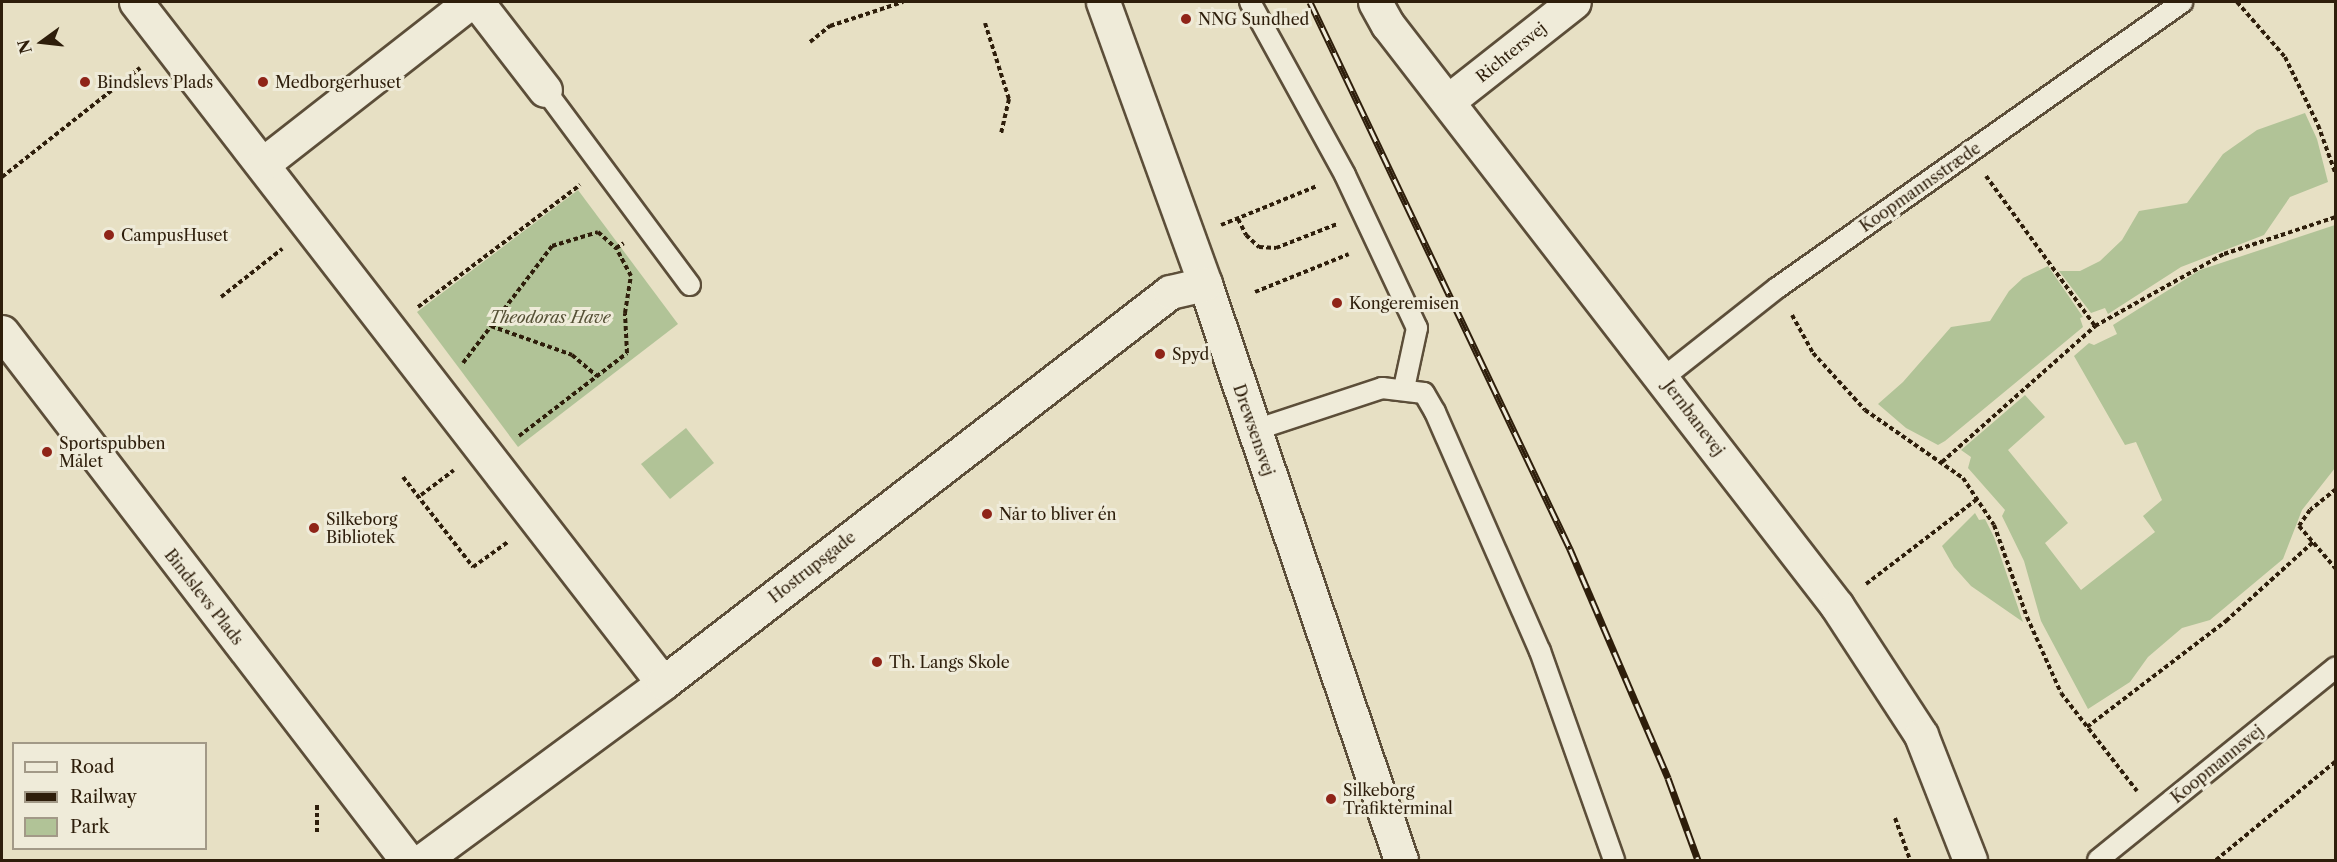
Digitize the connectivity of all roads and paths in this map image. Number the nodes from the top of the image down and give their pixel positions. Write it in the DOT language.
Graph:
graph roads {
  1 [pos="136,2"];
  2 [pos="470,2"];
  3 [pos="477,2"];
  4 [pos="903,2"];
  5 [pos="1103,2"];
  6 [pos="1250,2"];
  7 [pos="1375,2"];
  8 [pos="1574,2"];
  9 [pos="2182,2"];
  10 [pos="2237,2"];
  11 [pos="985,23"];
  12 [pos="810,42"];
  13 [pos="170,45"];
  14 [pos="545,90"];
  15 [pos="1448,101"];
  16 [pos="1001,135"];
  17 [pos="1968,153"];
  18 [pos="264,163"];
  19 [pos="602,168"];
  20 [pos="1346,175"];
  21 [pos="2336,175"];
  22 [pos="2,177"];
  23 [pos="2336,216"];
  24 [pos="1343,222"];
  25 [pos="312,226"];
  26 [pos="647,228"];
  27 [pos="1377,243"];
  28 [pos="616,248"];
  29 [pos="1205,284"];
  30 [pos="690,285"];
  31 [pos="1776,288"];
  32 [pos="1255,292"];
  33 [pos="221,297"];
  34 [pos="491,326"];
  35 [pos="2095,326"];
  36 [pos="390,328"];
  37 [pos="2,332"];
  38 [pos="597,376"];
  39 [pos="1663,378"];
  40 [pos="1404,388"];
  41 [pos="440,393"];
  42 [pos="1254,430"];
  43 [pos="490,458"];
  44 [pos="1942,462"];
  45 [pos="403,477"];
  46 [pos="445,477"];
  47 [pos="2336,489"];
  48 [pos="421,495"];
  49 [pos="1977,499"];
  50 [pos="538,520"];
  51 [pos="2313,542"];
  52 [pos="2336,569"];
  53 [pos="1837,606"];
  54 [pos="2336,668"];
  55 [pos="663,683"];
  56 [pos="2087,727"];
  57 [pos="2336,761"];
  58 [pos="2155,814"];
  59 [pos="1895,818"];
  60 [pos="407,861"];
  61 [pos="423,861"];
  62 [pos="1401,861"];
  63 [pos="1614,861"];
  64 [pos="1910,861"];
  65 [pos="1970,861"];
  66 [pos="2098,861"];
  67 [pos="2216,861"];
  1 -- 13 [label="street"];
  2 -- 18 [label="street"];
  3 -- 14 [label="street"];
  4 -- 12 [label="path"];
  5 -- 29 [label="street, Drewsensvej"];
  6 -- 20 [label="lane"];
  7 -- 15 [label="street, Jernbanevej"];
  8 -- 15 [label="street, Richtersvej"];
  9 -- 17 [label="lane, Koopmannsstræde"];
  10 -- 21 [label="path"];
  11 -- 16 [label="path"];
  13 -- 18 [label="street"];
  13 -- 22 [label="path"];
  14 -- 19 [label="lane"];
  15 -- 39 [label="street, Jernbanevej"];
  17 -- 31 [label="lane, Koopmannsstræde"];
  17 -- 35 [label="path"];
  18 -- 25 [label="street"];
  19 -- 26 [label="lane"];
  19 -- 36 [label="path"];
  20 -- 24 [label="path"];
  20 -- 27 [label="lane"];
  23 -- 35 [label="path"];
  25 -- 33 [label="path"];
  25 -- 36 [label="street"];
  26 -- 28 [label="path"];
  26 -- 30 [label="lane"];
  27 -- 32 [label="path"];
  27 -- 40 [label="lane"];
  28 -- 34 [label="path"];
  28 -- 38 [label="path"];
  29 -- 42 [label="street, Drewsensvej"];
  29 -- 55 [label="street, Hostrupsgade"];
  31 -- 39 [label="lane, Koopmannsstræde"];
  31 -- 44 [label="path"];
  34 -- 38 [label="path"];
  34 -- 41 [label="path"];
  35 -- 44 [label="path"];
  36 -- 41 [label="street"];
  37 -- 60 [label="street, Bindslevs Plads"];
  38 -- 43 [label="path"];
  39 -- 53 [label="street, Jernbanevej"];
  40 -- 42 [label="lane"];
  40 -- 63 [label="lane"];
  41 -- 43 [label="street"];
  42 -- 62 [label="street, Drewsensvej"];
  43 -- 50 [label="street"];
  44 -- 49 [label="path"];
  45 -- 48 [label="path"];
  46 -- 48 [label="path"];
  47 -- 51 [label="path"];
  48 -- 50 [label="path"];
  49 -- 53 [label="path"];
  49 -- 56 [label="path"];
  50 -- 55 [label="street"];
  51 -- 52 [label="path"];
  51 -- 56 [label="path"];
  53 -- 65 [label="street, Jernbanevej"];
  54 -- 58 [label="lane, Koopmannsvej"];
  55 -- 61 [label="street, Hostrupsgade"];
  56 -- 58 [label="path"];
  57 -- 67 [label="path"];
  58 -- 66 [label="lane, Koopmannsvej"];
  59 -- 64 [label="path"];
}
